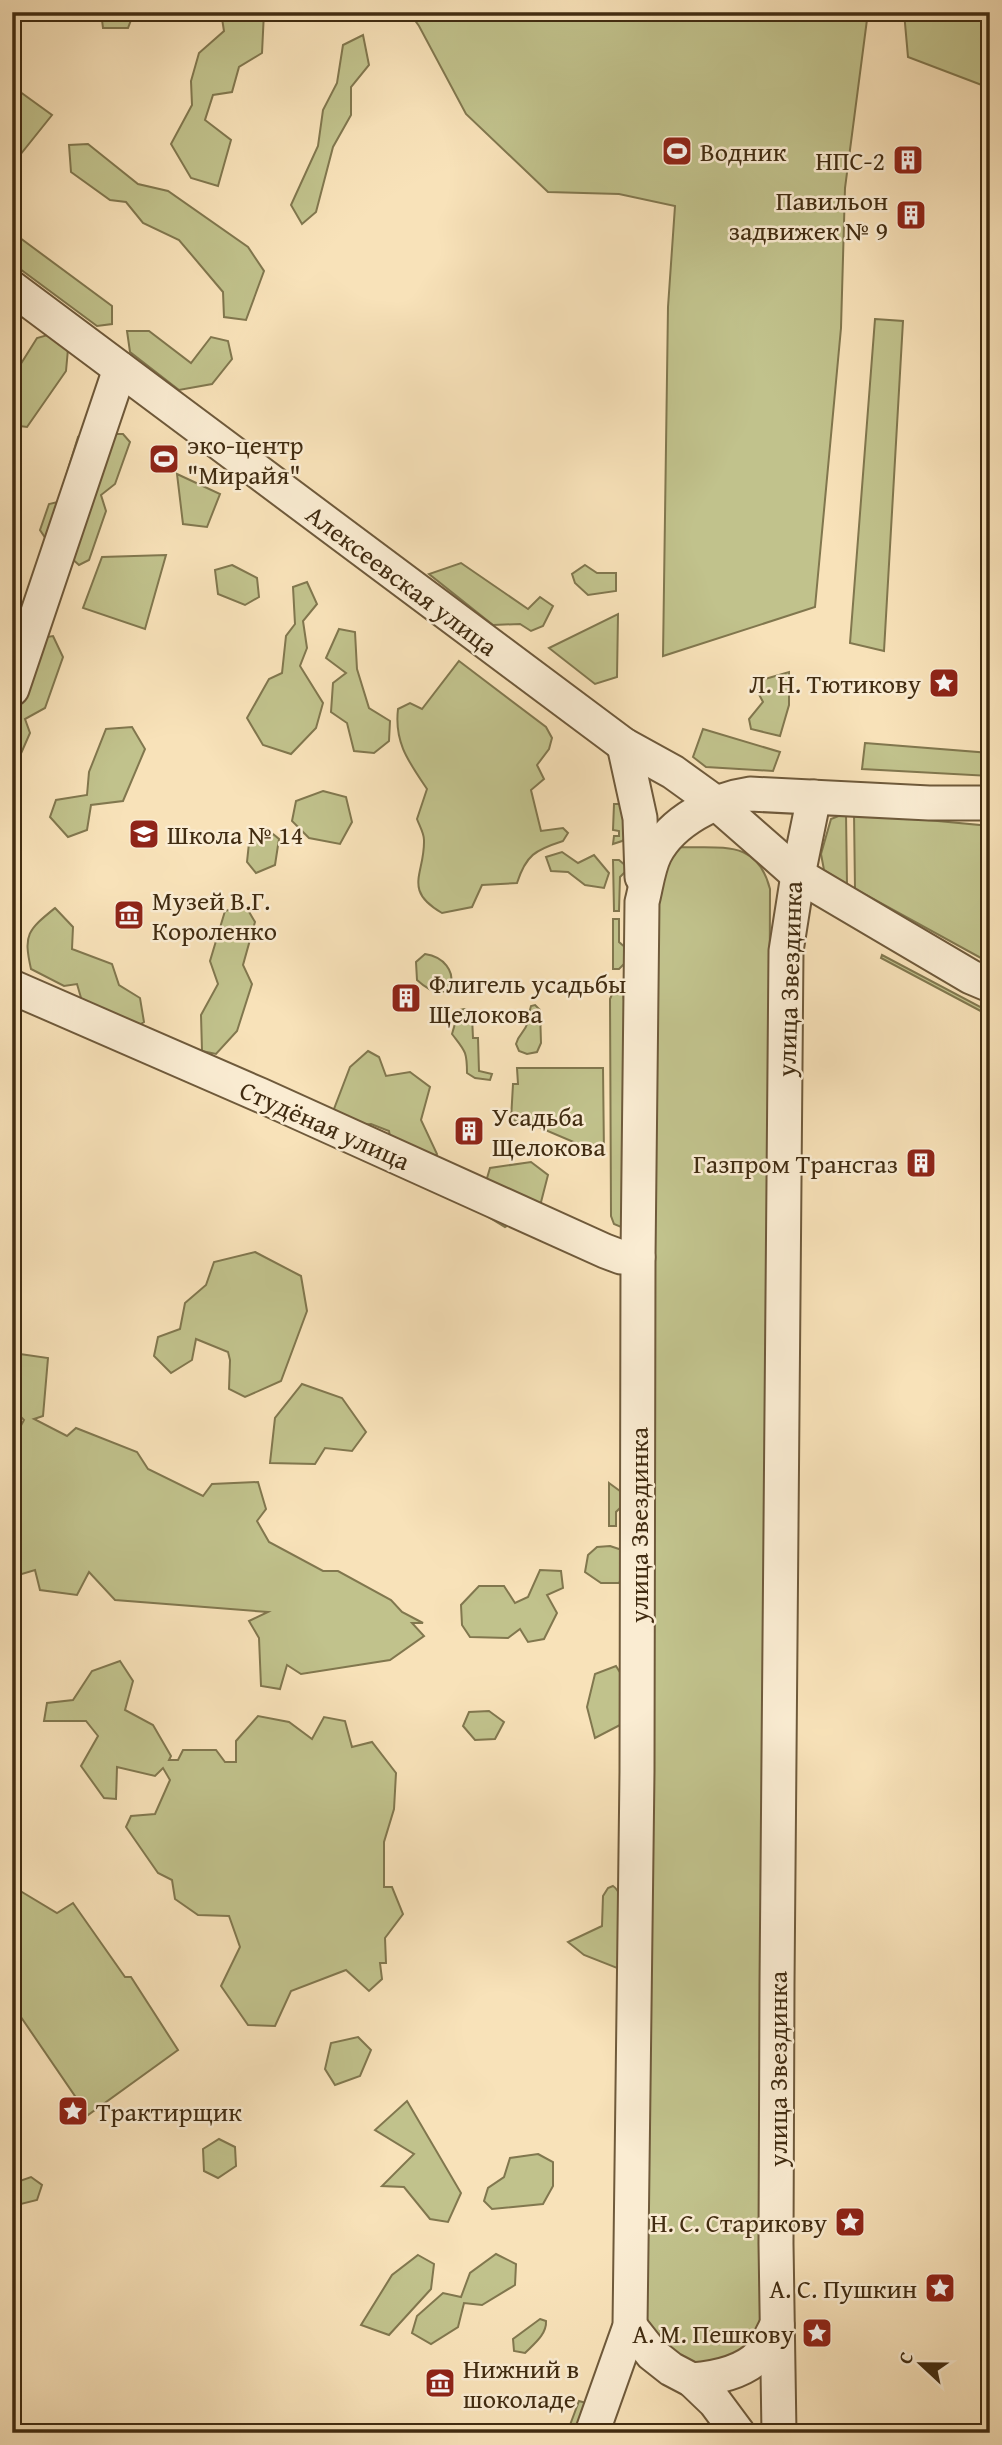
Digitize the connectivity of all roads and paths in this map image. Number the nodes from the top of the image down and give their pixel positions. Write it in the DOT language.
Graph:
graph roads {
  1 [pos="12,288"];
  2 [pos="120,369"];
  3 [pos="12,689"];
  4 [pos="624,745"];
  5 [pos="814,797"];
  6 [pos="716,803"];
  7 [pos="990,803"];
  8 [pos="798,875"];
  9 [pos="642,902"];
  10 [pos="990,985"];
  11 [pos="12,987"];
  12 [pos="638,1257"];
  13 [pos="777,2325"];
  14 [pos="630,2326"];
  15 [pos="692,2380"];
  16 [pos="592,2433"];
  17 [pos="738,2433"];
  18 [pos="779,2433"];
  1 -- 2 [label="street, Алексеевская улица"];
  2 -- 3 [label="street"];
  2 -- 4 [label="street, Алексеевская улица"];
  4 -- 6 [label="street, Алексеевская улица"];
  4 -- 9 [label="street"];
  5 -- 6 [label="street"];
  5 -- 7 [label="street"];
  5 -- 8 [label="street"];
  6 -- 8 [label="street, улица Звездинка"];
  6 -- 9 [label="street, улица Звездинка"];
  8 -- 10 [label="street"];
  8 -- 13 [label="street, улица Звездинка"];
  9 -- 12 [label="street, улица Звездинка"];
  11 -- 12 [label="street, Студёная улица"];
  12 -- 14 [label="street, улица Звездинка"];
  13 -- 15 [label="street, улица Звездинка"];
  13 -- 18 [label="street, улица Звездинка"];
  14 -- 15 [label="street"];
  14 -- 16 [label="street, улица Звездинка"];
  15 -- 17 [label="street"];
}
